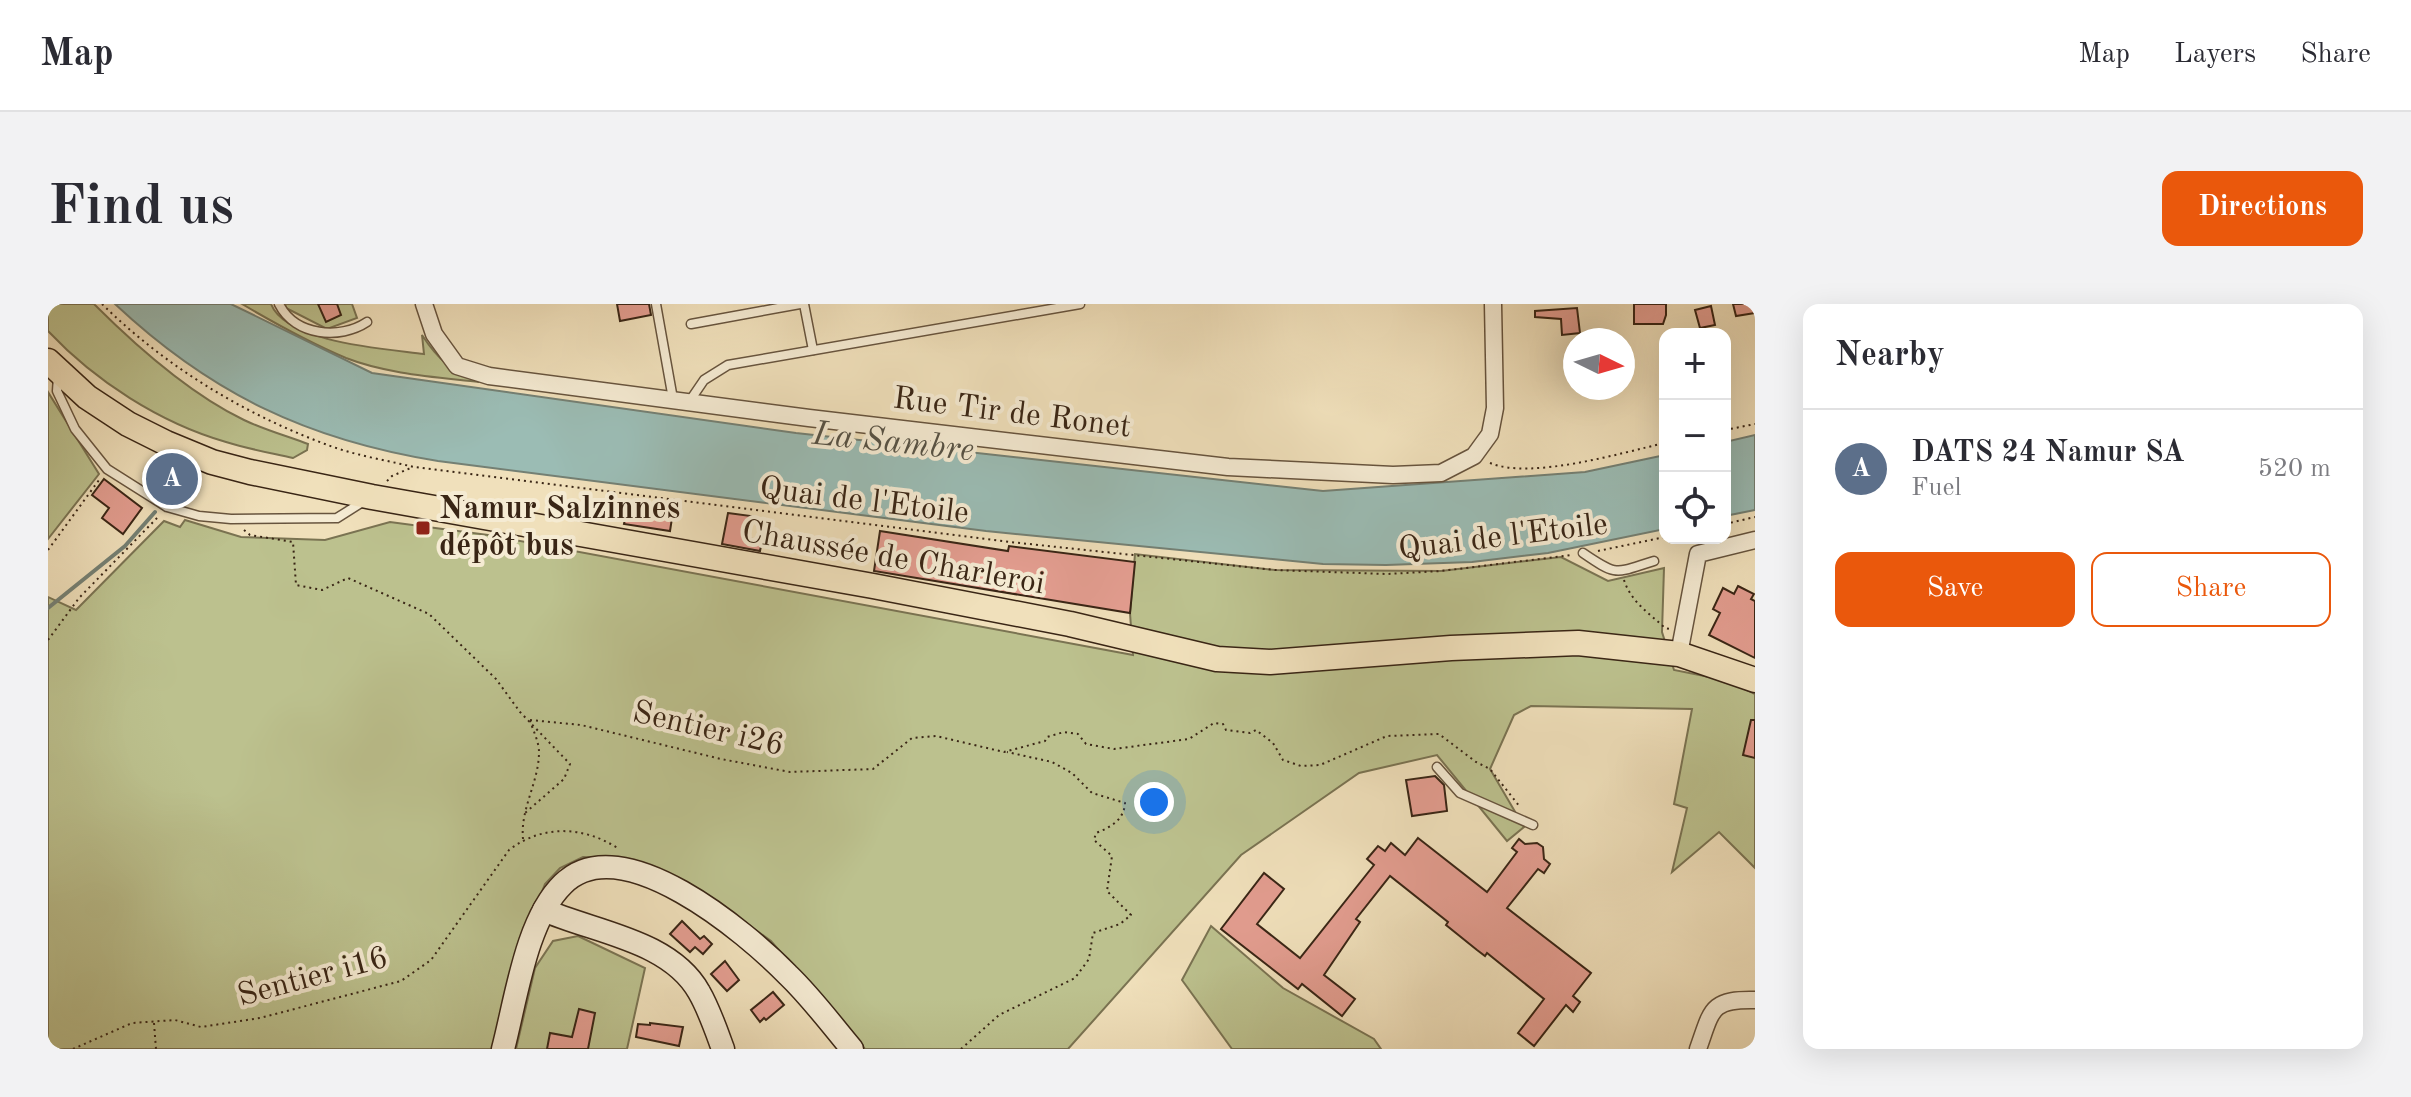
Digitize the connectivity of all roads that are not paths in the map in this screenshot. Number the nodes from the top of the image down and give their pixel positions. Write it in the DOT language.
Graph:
graph roads {
  1 [pos="279,304"];
  2 [pos="424,304"];
  3 [pos="656,304"];
  4 [pos="802,304"];
  5 [pos="1080,304"];
  6 [pos="1493,304"];
  7 [pos="367,322"];
  8 [pos="691,324"];
  9 [pos="813,350"];
  10 [pos="53,366"];
  11 [pos="681,401"];
  12 [pos="372,497"];
  13 [pos="1755,540"];
  14 [pos="1583,553"];
  15 [pos="1654,561"];
  16 [pos="1681,643"];
  17 [pos="1755,680"];
  18 [pos="1437,767"];
  19 [pos="1533,825"];
  20 [pos="544,910"];
  21 [pos="1755,1000"];
  22 [pos="503,1049"];
  23 [pos="723,1049"];
  24 [pos="852,1049"];
  25 [pos="1698,1049"];
  1 -- 7 [label="lane"];
  2 -- 11 [label="street, Rue Tir de Ronet"];
  3 -- 11 [label="lane"];
  4 -- 8 [label="lane"];
  4 -- 9 [label="lane"];
  5 -- 9 [label="lane"];
  6 -- 11 [label="street, Rue Tir de Ronet"];
  9 -- 11 [label="lane"];
  10 -- 12 [label="main road, Chaussée de Charleroi"];
  10 -- 12 [label="lane"];
  12 -- 16 [label="main road, Chaussée de Charleroi"];
  13 -- 16 [label="street"];
  14 -- 15 [label="lane"];
  16 -- 17 [label="main road, Chaussée de Charleroi"];
  18 -- 19 [label="lane"];
  20 -- 22 [label="main road"];
  20 -- 23 [label="main road"];
  20 -- 24 [label="main road"];
  21 -- 25 [label="street"];
}
